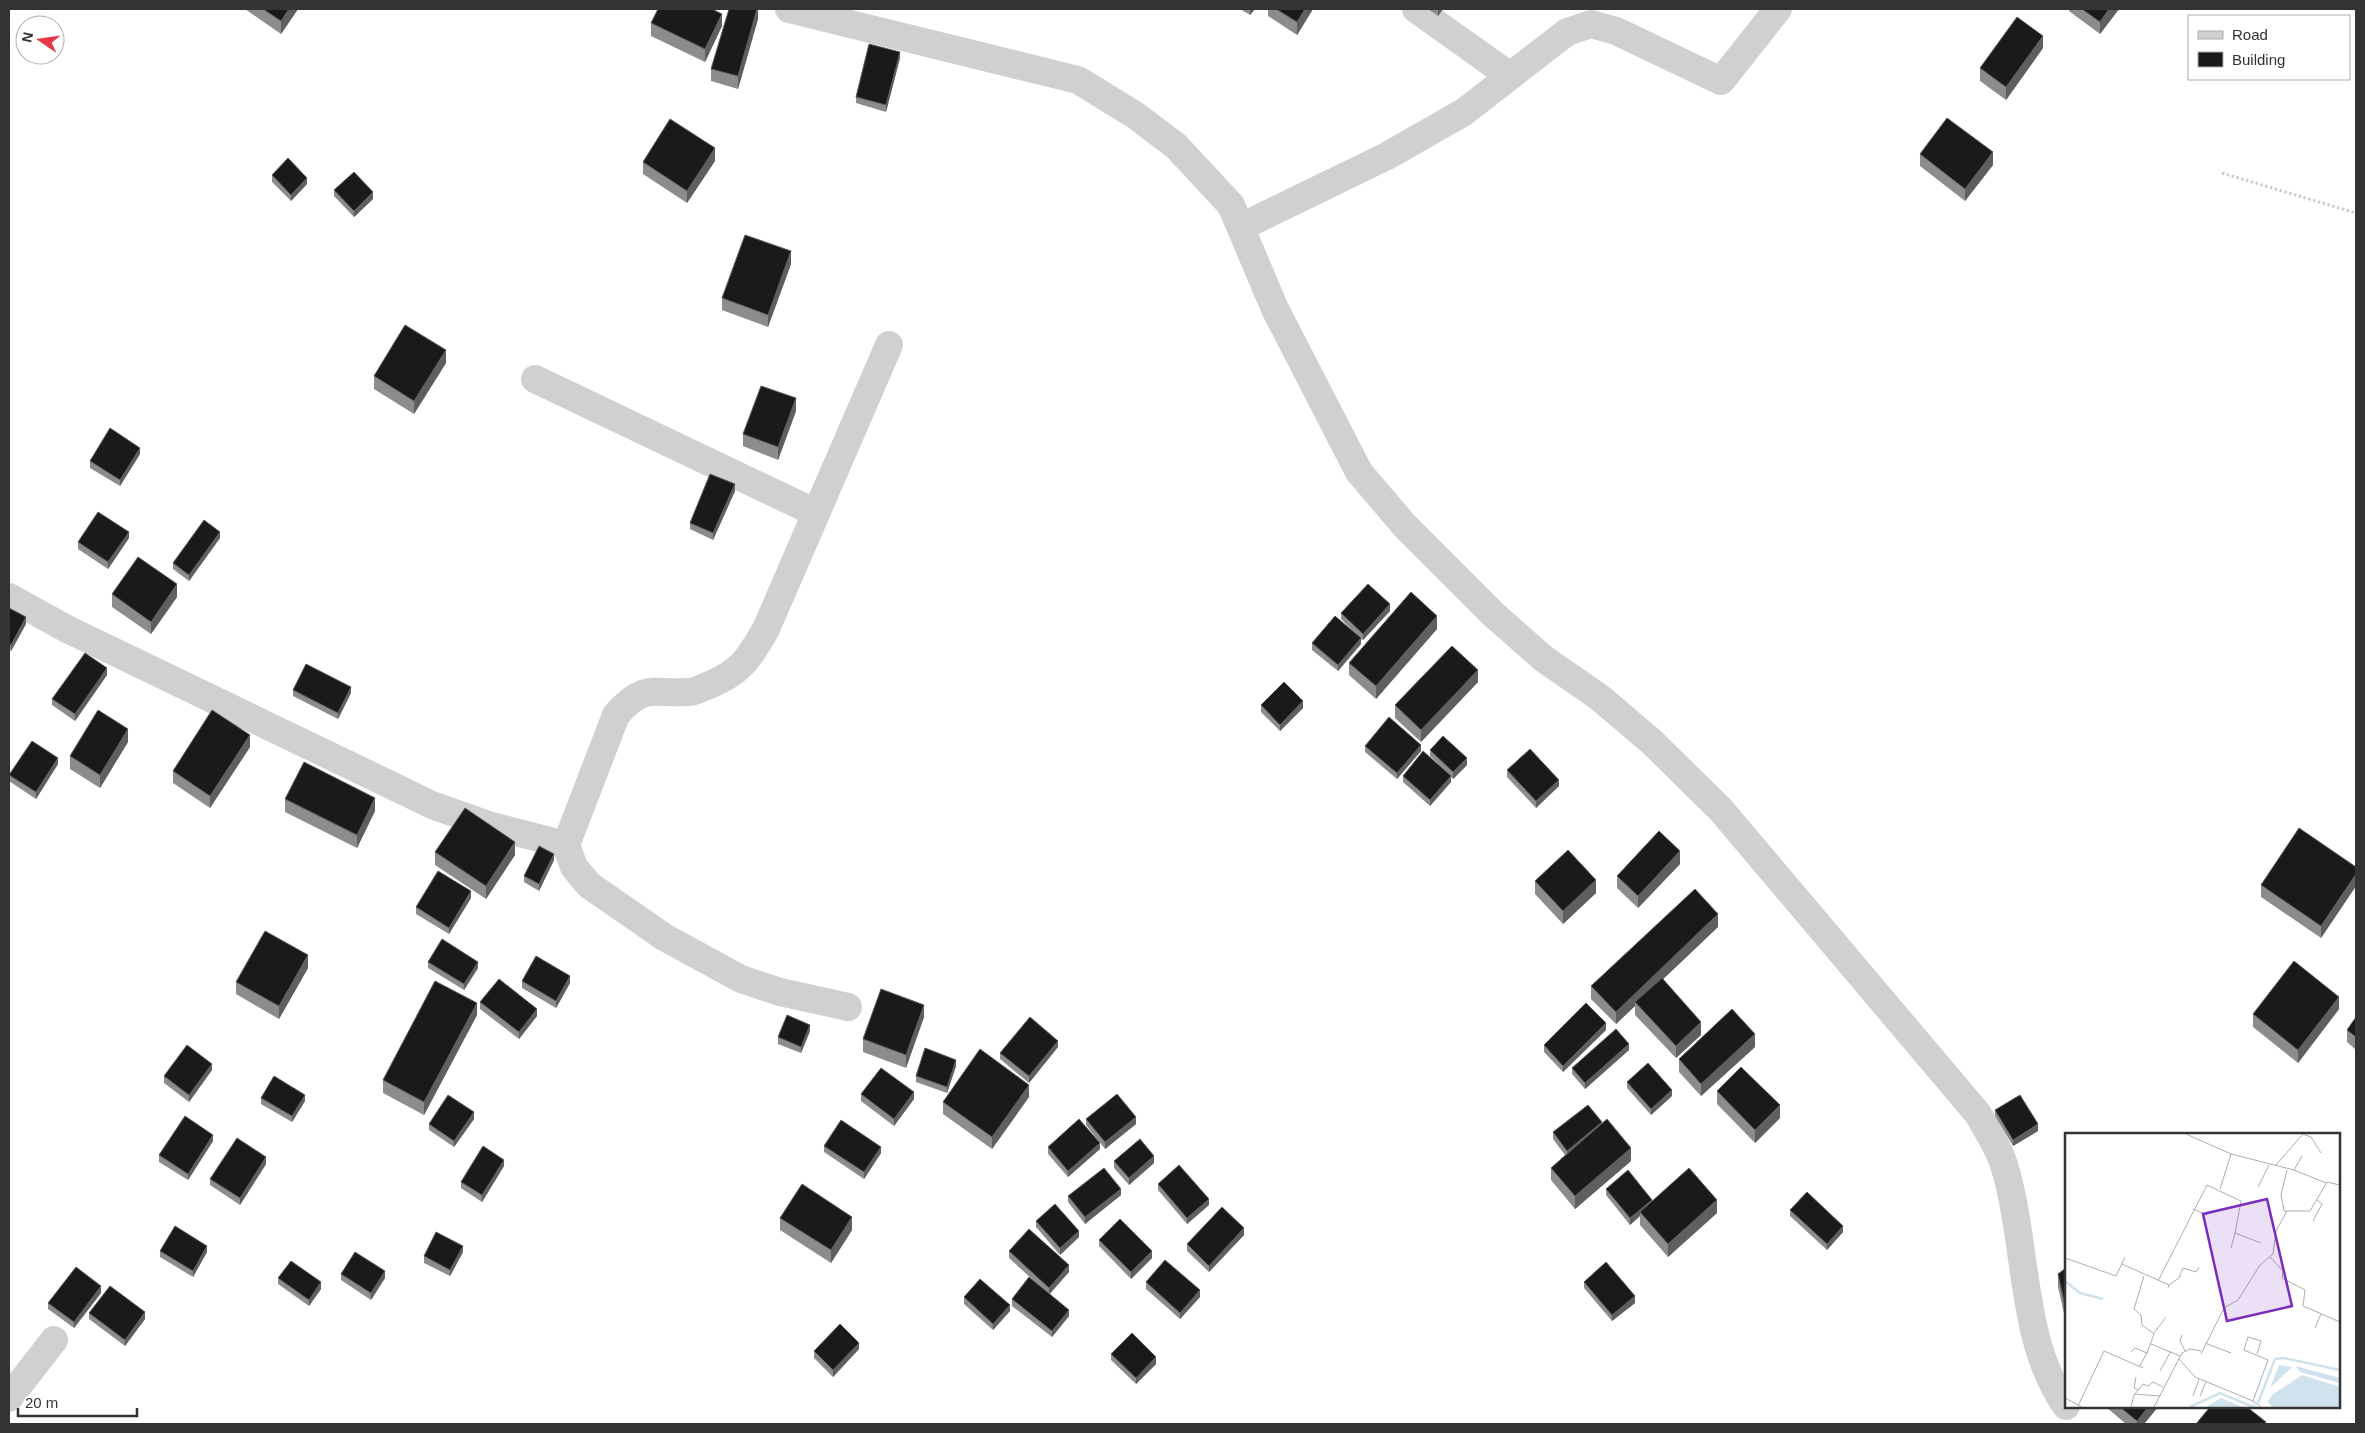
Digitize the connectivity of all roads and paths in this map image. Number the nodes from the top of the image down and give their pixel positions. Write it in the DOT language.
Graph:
graph roads {
  1 [pos="789,9"];
  2 [pos="1416,9"];
  3 [pos="1778,9"];
  4 [pos="1510,76"];
  5 [pos="2222,173"];
  6 [pos="2356,213"];
  7 [pos="1241,227"];
  8 [pos="889,345"];
  9 [pos="535,379"];
  10 [pos="816,513"];
  11 [pos="9,597"];
  12 [pos="566,845"];
  13 [pos="848,1007"];
  14 [pos="54,1340"];
  15 [pos="9,1398"];
  16 [pos="2065,1404"];
  17 [pos="2067,1408"];
  18 [pos="2079,1424"];
  1 -- 7 [label="street"];
  2 -- 4 [label="street"];
  3 -- 4 [label="street"];
  4 -- 7 [label="street"];
  5 -- 6 [label="path"];
  7 -- 16 [label="street"];
  8 -- 10 [label="street"];
  9 -- 10 [label="street"];
  10 -- 12 [label="street"];
  11 -- 12 [label="street"];
  12 -- 13 [label="street"];
  14 -- 15 [label="street"];
  17 -- 18 [label="street"];
}
